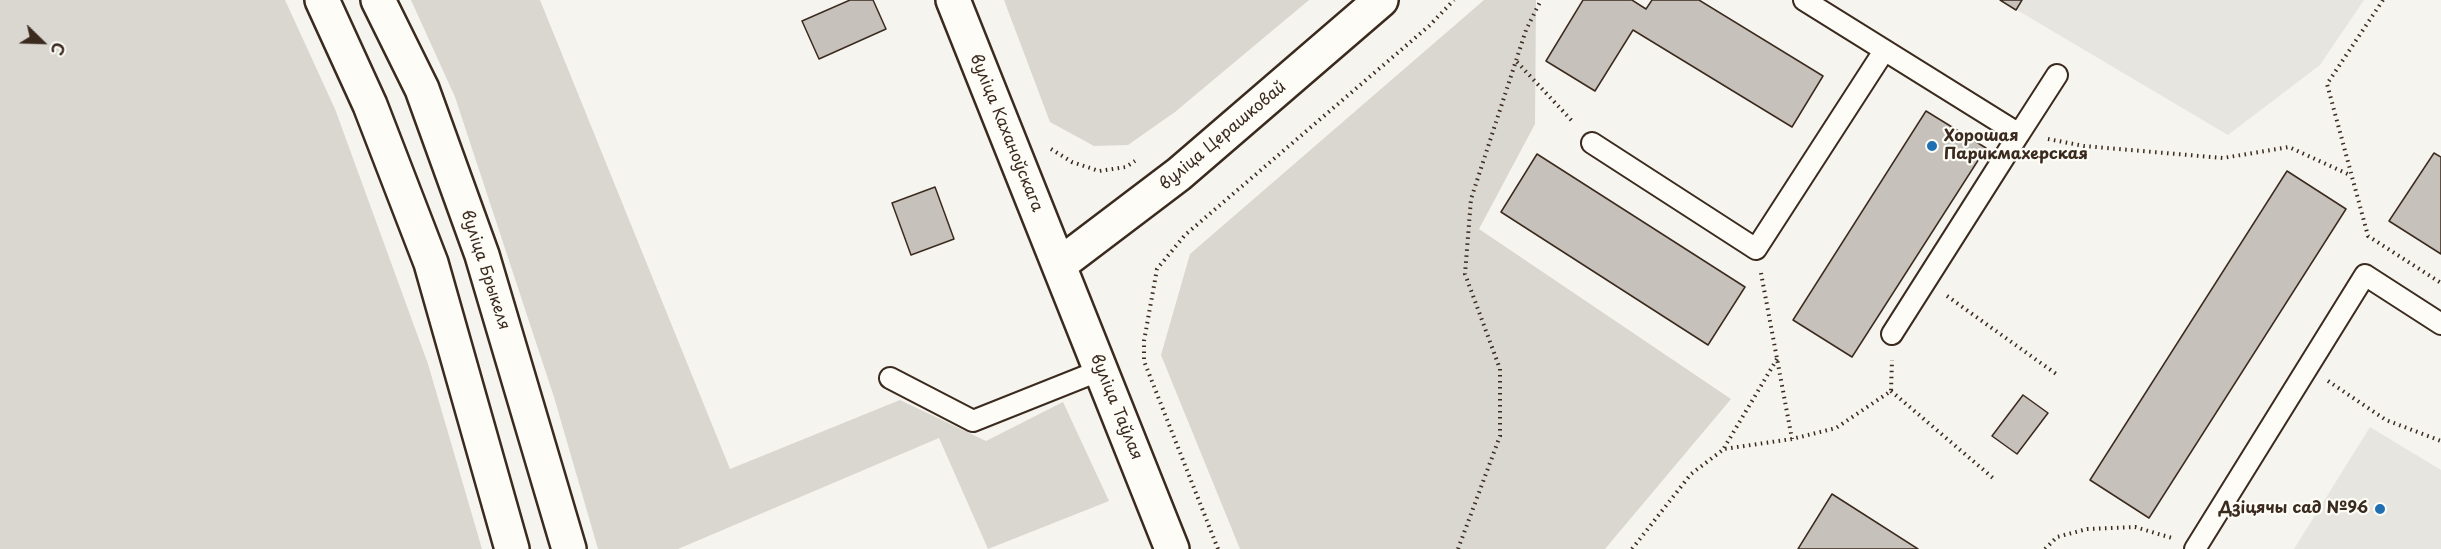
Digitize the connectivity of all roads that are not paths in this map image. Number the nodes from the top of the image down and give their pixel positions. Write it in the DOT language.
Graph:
graph roads {
  1 [pos="322,0"];
  2 [pos="378,0"];
  3 [pos="953,0"];
  4 [pos="1381,0"];
  5 [pos="1804,0"];
  6 [pos="1884,51"];
  7 [pos="2056,75"];
  8 [pos="2019,134"];
  9 [pos="1593,143"];
  10 [pos="1059,265"];
  11 [pos="2441,324"];
  12 [pos="1892,334"];
  13 [pos="1101,370"];
  14 [pos="890,378"];
  15 [pos="2196,547"];
  16 [pos="512,549"];
  17 [pos="569,549"];
  18 [pos="1172,549"];
  1 -- 16 [label="main road"];
  2 -- 17 [label="main road, вуліца Брыкеля"];
  3 -- 10 [label="main road, вуліца Каханоўскага"];
  4 -- 10 [label="main road, вуліца Церашковай"];
  5 -- 6 [label="lane"];
  6 -- 8 [label="lane"];
  6 -- 9 [label="lane"];
  7 -- 8 [label="lane"];
  8 -- 12 [label="lane"];
  10 -- 13 [label="main road, вуліца Таўлая"];
  11 -- 15 [label="lane"];
  13 -- 14 [label="lane"];
  13 -- 18 [label="main road, вуліца Таўлая"];
}
